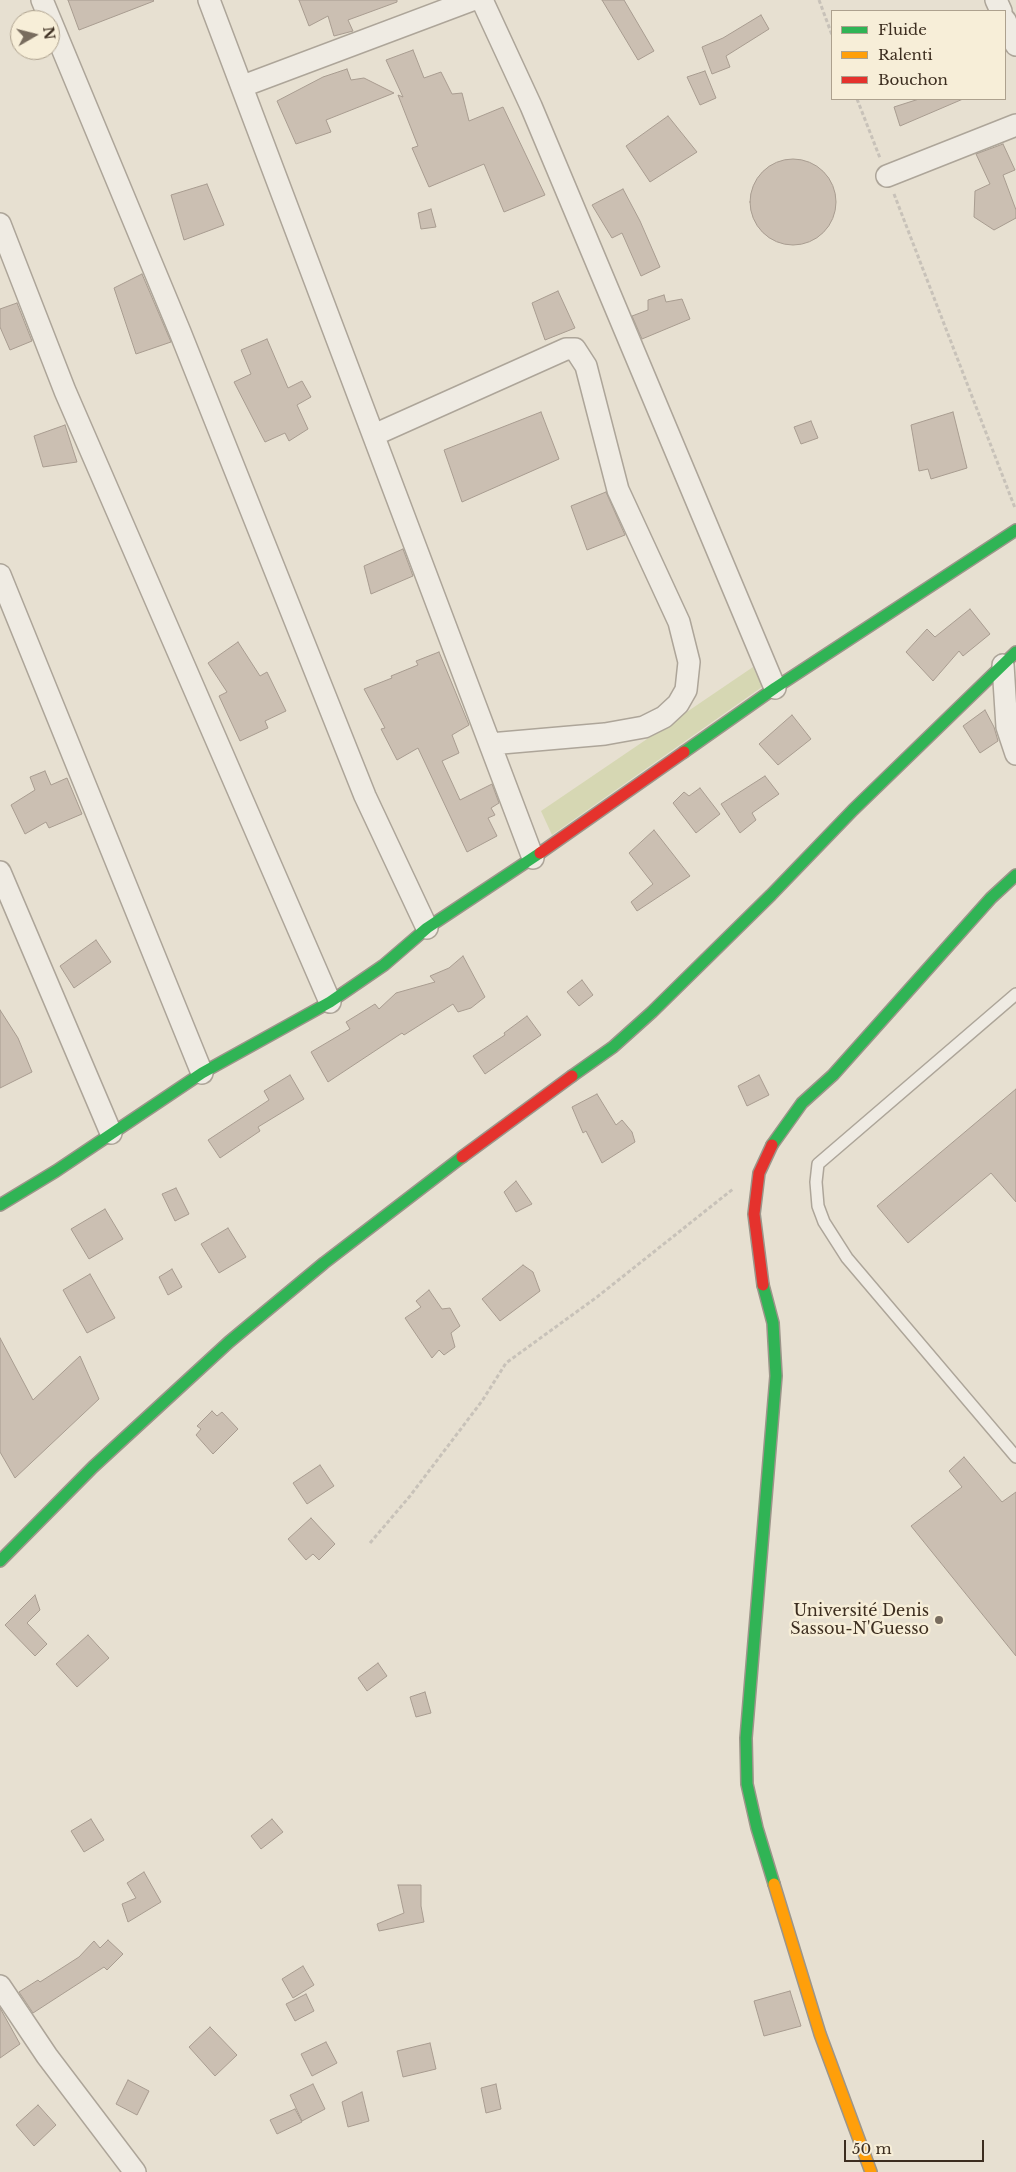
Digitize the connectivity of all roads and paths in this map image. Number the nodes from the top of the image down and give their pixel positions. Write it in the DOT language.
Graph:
graph roads {
  1 [pos="42,0"];
  2 [pos="209,0"];
  3 [pos="472,0"];
  4 [pos="482,0"];
  5 [pos="819,0"];
  6 [pos="1006,22"];
  7 [pos="831,31"];
  8 [pos="1016,45"];
  9 [pos="243,86"];
  10 [pos="857,100"];
  11 [pos="1016,125"];
  12 [pos="888,176"];
  13 [pos="0,224"];
  14 [pos="374,435"];
  15 [pos="1016,510"];
  16 [pos="1016,530"];
  17 [pos="0,575"];
  18 [pos="1009,659"];
  19 [pos="776,688"];
  20 [pos="490,744"];
  21 [pos="1016,754"];
  22 [pos="533,858"];
  23 [pos="0,872"];
  24 [pos="1016,875"];
  25 [pos="427,928"];
  26 [pos="1016,994"];
  27 [pos="330,1002"];
  28 [pos="202,1073"];
  29 [pos="112,1133"];
  30 [pos="763,1165"];
  31 [pos="0,1205"];
  32 [pos="1016,1457"];
  33 [pos="370,1543"];
  34 [pos="0,1562"];
  35 [pos="0,1986"];
  36 [pos="135,2172"];
  37 [pos="871,2172"];
  1 -- 25 [label="street"];
  2 -- 9 [label="street"];
  3 -- 9 [label="street"];
  4 -- 19 [label="street"];
  5 -- 7 [label="path"];
  6 -- 8 [label="street"];
  9 -- 14 [label="street"];
  10 -- 12 [label="path"];
  11 -- 12 [label="street"];
  12 -- 15 [label="path"];
  13 -- 27 [label="street"];
  14 -- 20 [label="street"];
  14 -- 20 [label="street"];
  16 -- 19 [label="street"];
  17 -- 28 [label="street"];
  18 -- 21 [label="street"];
  18 -- 34 [label="street"];
  19 -- 22 [label="street"];
  20 -- 22 [label="street"];
  22 -- 25 [label="street"];
  23 -- 29 [label="street"];
  24 -- 30 [label="street"];
  25 -- 27 [label="street"];
  26 -- 32 [label="lane"];
  27 -- 28 [label="street"];
  28 -- 29 [label="street"];
  29 -- 31 [label="street"];
  30 -- 33 [label="path"];
  30 -- 37 [label="street"];
  35 -- 36 [label="street"];
}
